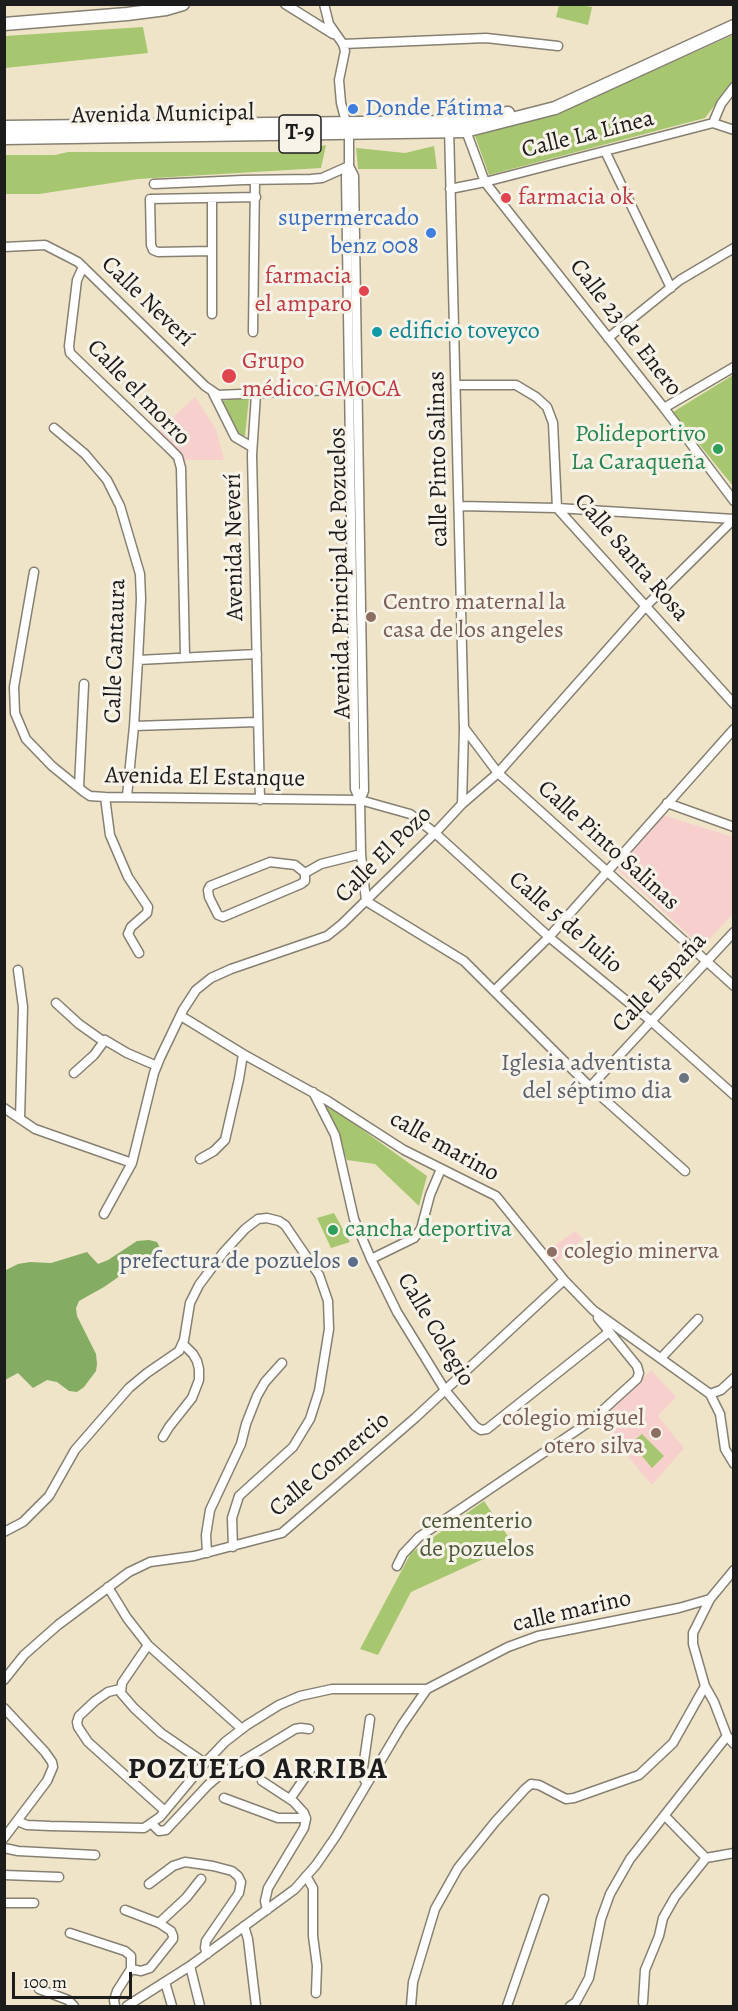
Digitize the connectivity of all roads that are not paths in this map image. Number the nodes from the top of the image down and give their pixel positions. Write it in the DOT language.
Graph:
graph roads {
  1 [pos="183,4"];
  2 [pos="285,4"];
  3 [pos="324,4"];
  4 [pos="733,23"];
  5 [pos="4,24"];
  6 [pos="340,40"];
  7 [pos="558,46"];
  8 [pos="734,87"];
  9 [pos="713,123"];
  10 [pos="464,126"];
  11 [pos="4,127"];
  12 [pos="449,127"];
  13 [pos="348,128"];
  14 [pos="734,130"];
  15 [pos="4,138"];
  16 [pos="605,151"];
  17 [pos="349,166"];
  18 [pos="255,180"];
  19 [pos="485,182"];
  20 [pos="154,184"];
  21 [pos="450,189"];
  22 [pos="256,198"];
  23 [pos="212,199"];
  24 [pos="4,247"];
  25 [pos="734,248"];
  26 [pos="212,251"];
  27 [pos="83,267"];
  28 [pos="671,288"];
  29 [pos="212,314"];
  30 [pos="253,332"];
  31 [pos="608,338"];
  32 [pos="734,367"];
  33 [pos="456,385"];
  34 [pos="353,389"];
  35 [pos="213,392"];
  36 [pos="256,394"];
  37 [pos="664,408"];
  38 [pos="54,428"];
  39 [pos="252,447"];
  40 [pos="734,501"];
  41 [pos="459,506"];
  42 [pos="556,508"];
  43 [pos="733,519"];
  44 [pos="34,572"];
  45 [pos="646,606"];
  46 [pos="256,654"];
  47 [pos="185,656"];
  48 [pos="138,660"];
  49 [pos="84,684"];
  50 [pos="734,704"];
  51 [pos="257,722"];
  52 [pos="134,726"];
  53 [pos="464,729"];
  54 [pos="734,729"];
  55 [pos="498,773"];
  56 [pos="80,787"];
  57 [pos="127,796"];
  58 [pos="105,797"];
  59 [pos="260,800"];
  60 [pos="360,800"];
  61 [pos="667,803"];
  62 [pos="462,804"];
  63 [pos="734,827"];
  64 [pos="435,833"];
  65 [pos="362,854"];
  66 [pos="606,872"];
  67 [pos="305,873"];
  68 [pos="366,901"];
  69 [pos="734,932"];
  70 [pos="549,937"];
  71 [pos="140,953"];
  72 [pos="707,961"];
  73 [pos="18,970"];
  74 [pos="734,986"];
  75 [pos="495,990"];
  76 [pos="56,1003"];
  77 [pos="181,1016"];
  78 [pos="651,1021"];
  79 [pos="104,1041"];
  80 [pos="243,1054"];
  81 [pos="157,1066"];
  82 [pos="74,1073"];
  83 [pos="591,1086"];
  84 [pos="313,1092"];
  85 [pos="734,1095"];
  86 [pos="4,1108"];
  87 [pos="20,1119"];
  88 [pos="200,1159"];
  89 [pos="132,1163"];
  90 [pos="441,1168"];
  91 [pos="685,1171"];
  92 [pos="104,1214"];
  93 [pos="371,1259"];
  94 [pos="564,1280"];
  95 [pos="593,1310"];
  96 [pos="698,1319"];
  97 [pos="609,1332"];
  98 [pos="183,1344"];
  99 [pos="661,1358"];
  100 [pos="282,1363"];
  101 [pos="734,1378"];
  102 [pos="445,1390"];
  103 [pos="710,1394"];
  104 [pos="163,1437"];
  105 [pos="734,1464"];
  106 [pos="4,1532"];
  107 [pos="233,1547"];
  108 [pos="207,1553"];
  109 [pos="397,1566"];
  110 [pos="734,1570"];
  111 [pos="108,1587"];
  112 [pos="710,1599"];
  113 [pos="148,1645"];
  114 [pos="4,1680"];
  115 [pos="705,1686"];
  116 [pos="120,1689"];
  117 [pos="427,1689"];
  118 [pos="4,1708"];
  119 [pos="370,1719"];
  120 [pos="242,1729"];
  121 [pos="309,1729"];
  122 [pos="730,1740"];
  123 [pos="205,1763"];
  124 [pos="313,1766"];
  125 [pos="262,1781"];
  126 [pos="367,1784"];
  127 [pos="224,1798"];
  128 [pos="290,1798"];
  129 [pos="165,1811"];
  130 [pos="665,1816"];
  131 [pos="306,1818"];
  132 [pos="17,1821"];
  133 [pos="152,1824"];
  134 [pos="4,1838"];
  135 [pos="4,1848"];
  136 [pos="734,1853"];
  137 [pos="95,1855"];
  138 [pos="706,1858"];
  139 [pos="4,1875"];
  140 [pos="306,1876"];
  141 [pos="59,1877"];
  142 [pos="201,1879"];
  143 [pos="149,1884"];
  144 [pos="544,1899"];
  145 [pos="4,1903"];
  146 [pos="34,1903"];
  147 [pos="267,1910"];
  148 [pos="125,1911"];
  149 [pos="159,1923"];
  150 [pos="244,1926"];
  151 [pos="70,1933"];
  152 [pos="207,1954"];
  153 [pos="190,1966"];
  154 [pos="131,1969"];
  155 [pos="165,1982"];
  156 [pos="39,1989"];
  157 [pos="316,1993"];
  158 [pos="644,2002"];
  159 [pos="74,2007"];
  160 [pos="115,2007"];
  161 [pos="127,2007"];
  162 [pos="171,2007"];
  163 [pos="200,2007"];
  164 [pos="256,2007"];
  165 [pos="411,2007"];
  166 [pos="507,2007"];
  167 [pos="570,2007"];
  1 -- 5 [label="highway"];
  2 -- 6 [label="street"];
  3 -- 6 [label="street"];
  4 -- 10 [label="highway, Avenida Municipal / T-9"];
  6 -- 7 [label="street"];
  6 -- 13 [label="street, Avenida Principal de Pozuelos"];
  8 -- 9 [label="street"];
  9 -- 14 [label="street"];
  9 -- 16 [label="street, Calle La Línea"];
  10 -- 12 [label="highway, Avenida Municipal / T-9"];
  10 -- 19 [label="street, Calle 23 de Enero"];
  11 -- 13 [label="highway, Avenida Municipal / T-9"];
  12 -- 13 [label="highway, Avenida Municipal / T-9"];
  12 -- 21 [label="street, calle Pinto Salinas"];
  13 -- 15 [label="highway, Avenida Municipal / T-9"];
  13 -- 17 [label="street, Avenida Principal de Pozuelos"];
  16 -- 19 [label="street, Calle La Línea"];
  16 -- 28 [label="street"];
  17 -- 18 [label="street"];
  17 -- 34 [label="street, Avenida Principal de Pozuelos"];
  18 -- 20 [label="street"];
  18 -- 22 [label="street"];
  19 -- 21 [label="street, Calle La Línea"];
  19 -- 31 [label="street, Calle 23 de Enero"];
  21 -- 33 [label="street, calle Pinto Salinas"];
  22 -- 23 [label="street"];
  22 -- 30 [label="street"];
  23 -- 26 [label="street"];
  23 -- 26 [label="street"];
  24 -- 27 [label="street, Calle Neverí"];
  25 -- 28 [label="street"];
  26 -- 29 [label="street"];
  27 -- 35 [label="street, Calle Neverí"];
  27 -- 47 [label="street, Calle el morro"];
  28 -- 31 [label="street"];
  31 -- 37 [label="street, Calle 23 de Enero"];
  32 -- 37 [label="street"];
  33 -- 41 [label="street, calle Pinto Salinas"];
  33 -- 42 [label="street, Calle Santa Rosa"];
  34 -- 36 [label="street"];
  34 -- 60 [label="street, Avenida Principal de Pozuelos"];
  35 -- 36 [label="street"];
  35 -- 39 [label="street"];
  36 -- 39 [label="street, Avenida Neverí"];
  37 -- 40 [label="street, Calle 23 de Enero"];
  38 -- 48 [label="street, Calle Cantaura"];
  39 -- 46 [label="street, Avenida Neverí"];
  41 -- 42 [label="street"];
  41 -- 53 [label="street, calle Pinto Salinas"];
  42 -- 43 [label="street"];
  42 -- 45 [label="street, Calle Santa Rosa"];
  43 -- 45 [label="street, Calle El Pozo"];
  44 -- 56 [label="street, Avenida El Estanque"];
  45 -- 50 [label="street, Calle Santa Rosa"];
  45 -- 55 [label="street, Calle El Pozo"];
  46 -- 47 [label="street"];
  46 -- 51 [label="street, Avenida Neverí"];
  47 -- 48 [label="street"];
  48 -- 52 [label="street, Calle Cantaura"];
  49 -- 56 [label="street"];
  51 -- 52 [label="street"];
  51 -- 59 [label="street, Avenida Neverí"];
  52 -- 57 [label="street, Calle Cantaura"];
  53 -- 55 [label="street, Calle Pinto Salinas"];
  53 -- 62 [label="street, calle Pinto Salinas"];
  54 -- 61 [label="street"];
  55 -- 62 [label="street, Calle El Pozo"];
  55 -- 66 [label="street, Calle Pinto Salinas"];
  56 -- 58 [label="street, Avenida El Estanque"];
  57 -- 58 [label="street, Avenida El Estanque"];
  57 -- 59 [label="street, Avenida El Estanque"];
  58 -- 71 [label="street"];
  59 -- 60 [label="street, Avenida El Estanque"];
  60 -- 64 [label="street, Calle 5 de Julio"];
  60 -- 65 [label="street, Avenida Principal de Pozuelos"];
  61 -- 63 [label="street"];
  61 -- 66 [label="street"];
  62 -- 64 [label="street, Calle El Pozo"];
  64 -- 68 [label="street, Calle El Pozo"];
  64 -- 70 [label="street, Calle 5 de Julio"];
  65 -- 67 [label="street"];
  65 -- 68 [label="street, Avenida Principal de Pozuelos"];
  66 -- 70 [label="street"];
  66 -- 72 [label="street, Calle Pinto Salinas"];
  67 -- 67 [label="street"];
  68 -- 75 [label="street"];
  68 -- 77 [label="street, Calle El Pozo"];
  69 -- 72 [label="street, Calle España"];
  70 -- 75 [label="street"];
  70 -- 78 [label="street, Calle 5 de Julio"];
  72 -- 74 [label="street, Calle Pinto Salinas"];
  72 -- 78 [label="street, Calle España"];
  73 -- 87 [label="street"];
  75 -- 83 [label="street"];
  76 -- 79 [label="street"];
  77 -- 80 [label="street, calle marino"];
  77 -- 81 [label="street, Calle El Pozo"];
  78 -- 83 [label="street, Calle España"];
  78 -- 85 [label="street, Calle 5 de Julio"];
  79 -- 81 [label="street"];
  79 -- 82 [label="street"];
  80 -- 84 [label="street, calle marino"];
  80 -- 88 [label="street"];
  81 -- 89 [label="street, Calle El Pozo"];
  83 -- 91 [label="street"];
  84 -- 90 [label="street, calle marino"];
  84 -- 93 [label="street, Calle Colegio"];
  86 -- 87 [label="street"];
  87 -- 89 [label="street"];
  89 -- 92 [label="street, Calle El Pozo"];
  90 -- 93 [label="street"];
  90 -- 94 [label="street, calle marino"];
  93 -- 102 [label="street, Calle Colegio"];
  94 -- 95 [label="street, calle marino"];
  94 -- 102 [label="street, Calle Comercio"];
  95 -- 97 [label="street"];
  95 -- 99 [label="street, calle marino"];
  96 -- 99 [label="street"];
  97 -- 102 [label="street, Calle Colegio"];
  97 -- 109 [label="street"];
  98 -- 104 [label="street"];
  98 -- 106 [label="street"];
  98 -- 107 [label="street"];
  99 -- 103 [label="street, calle marino"];
  100 -- 108 [label="street"];
  101 -- 103 [label="street"];
  102 -- 107 [label="street, Calle Comercio"];
  103 -- 105 [label="street"];
  107 -- 108 [label="street, Calle Comercio"];
  108 -- 111 [label="street, Calle Comercio"];
  110 -- 112 [label="street"];
  111 -- 113 [label="street"];
  111 -- 114 [label="street, Calle Comercio"];
  112 -- 115 [label="street"];
  112 -- 117 [label="street, calle marino"];
  113 -- 116 [label="street"];
  113 -- 120 [label="street"];
  115 -- 122 [label="street"];
  115 -- 165 [label="street"];
  116 -- 123 [label="street"];
  116 -- 129 [label="street"];
  117 -- 120 [label="street"];
  117 -- 126 [label="street, calle marino"];
  118 -- 132 [label="street"];
  119 -- 126 [label="street"];
  120 -- 123 [label="street"];
  121 -- 133 [label="street"];
  122 -- 130 [label="street"];
  123 -- 129 [label="street"];
  124 -- 128 [label="street"];
  125 -- 128 [label="street"];
  126 -- 140 [label="street, calle marino"];
  127 -- 131 [label="street"];
  128 -- 131 [label="street"];
  129 -- 133 [label="street"];
  130 -- 138 [label="street"];
  130 -- 167 [label="street"];
  131 -- 147 [label="street"];
  132 -- 133 [label="street"];
  132 -- 134 [label="street"];
  135 -- 137 [label="street"];
  136 -- 138 [label="street"];
  138 -- 158 [label="street"];
  139 -- 141 [label="street"];
  140 -- 147 [label="street, calle marino"];
  140 -- 157 [label="street"];
  142 -- 149 [label="street"];
  143 -- 152 [label="street"];
  144 -- 166 [label="street"];
  145 -- 146 [label="street"];
  147 -- 150 [label="street, calle marino"];
  148 -- 149 [label="street"];
  149 -- 154 [label="street"];
  150 -- 152 [label="street, calle marino"];
  150 -- 164 [label="street"];
  151 -- 154 [label="street"];
  152 -- 153 [label="street, calle marino"];
  153 -- 155 [label="street, calle marino"];
  153 -- 163 [label="street"];
  154 -- 160 [label="street"];
  155 -- 161 [label="street, calle marino"];
  155 -- 162 [label="street"];
  156 -- 159 [label="street"];
}
